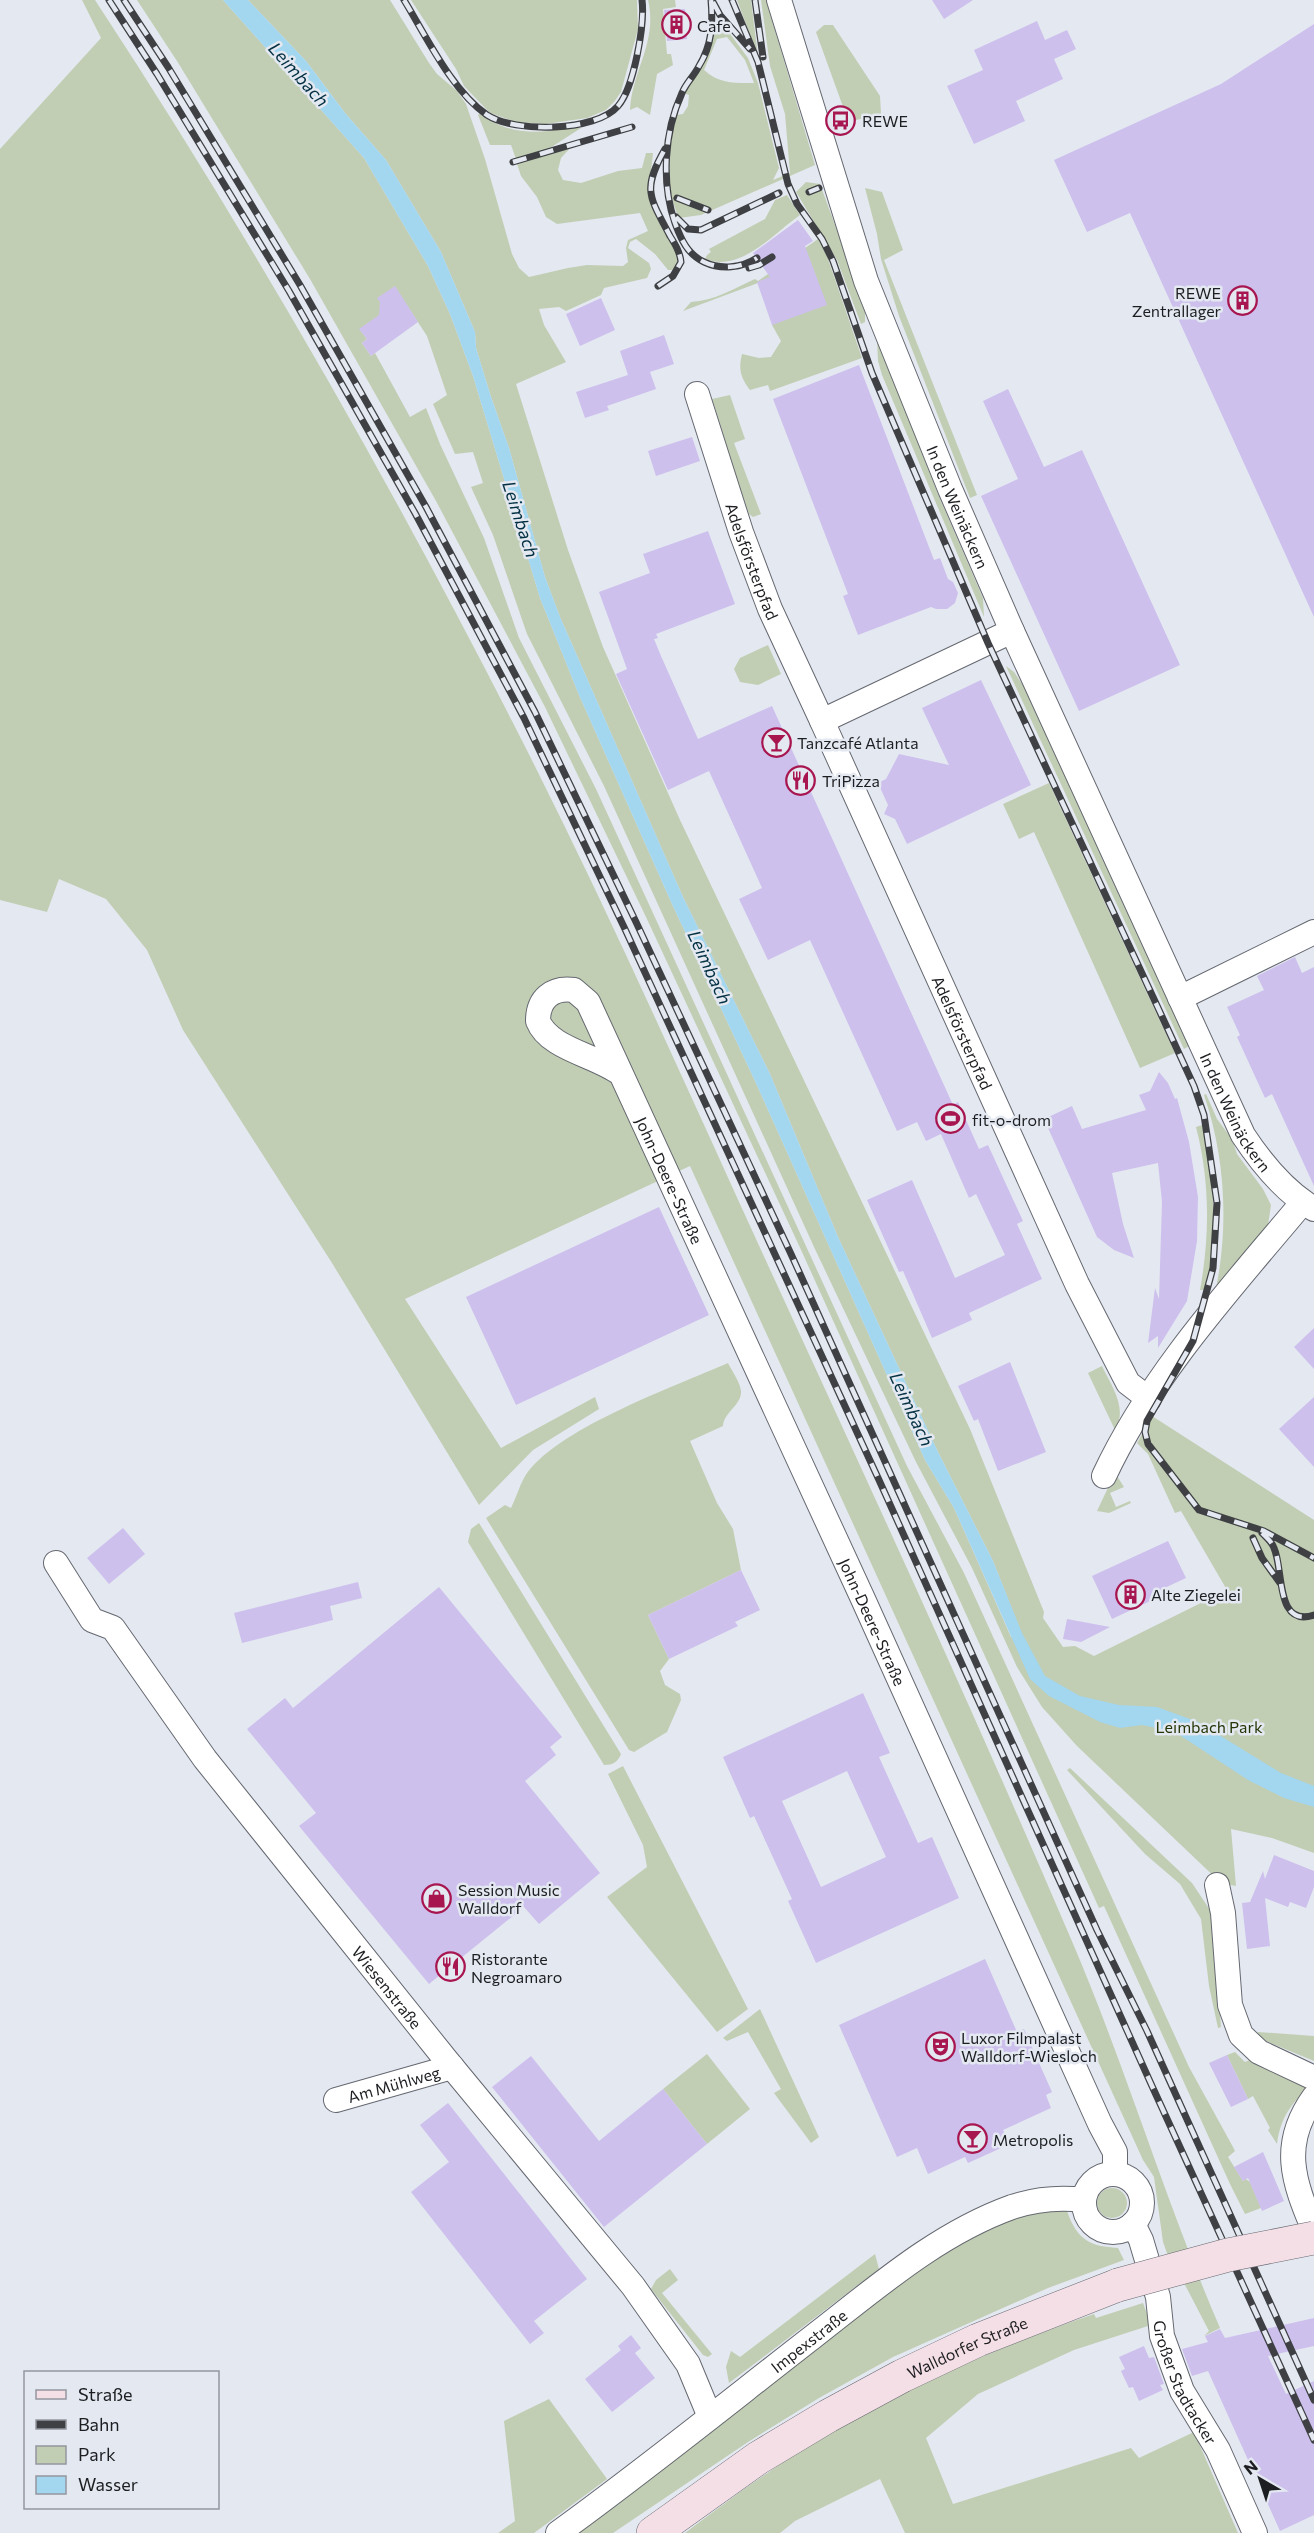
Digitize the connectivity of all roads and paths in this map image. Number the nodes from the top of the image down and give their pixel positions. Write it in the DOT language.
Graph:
graph roads {
  1 [pos="779,0"];
  2 [pos="698,394"];
  3 [pos="1012,631"];
  4 [pos="822,721"];
  5 [pos="1314,932"];
  6 [pos="1180,998"];
  7 [pos="621,1074"];
  8 [pos="1308,1205"];
  9 [pos="1149,1399"];
  10 [pos="1104,1476"];
  11 [pos="56,1563"];
  12 [pos="1217,1885"];
  13 [pos="452,2067"];
  14 [pos="1314,2078"];
  15 [pos="1314,2097"];
  16 [pos="336,2100"];
  17 [pos="1115,2174"];
  18 [pos="1084,2200"];
  19 [pos="1133,2224"];
  20 [pos="1314,2230"];
  21 [pos="1314,2238"];
  22 [pos="710,2417"];
  23 [pos="558,2533"];
  24 [pos="653,2533"];
  25 [pos="1255,2533"];
  1 -- 3 [label="street, In den Weinäckern"];
  2 -- 4 [label="street, Adelsförsterpfad"];
  3 -- 4 [label="street"];
  3 -- 6 [label="street, In den Weinäckern"];
  4 -- 9 [label="street, Adelsförsterpfad"];
  5 -- 6 [label="street"];
  6 -- 8 [label="street, In den Weinäckern"];
  7 -- 17 [label="street, John-Deere-Straße"];
  8 -- 9 [label="street"];
  9 -- 10 [label="street"];
  11 -- 13 [label="street, Wiesenstraße"];
  12 -- 14 [label="street"];
  13 -- 16 [label="street, Am Mühlweg"];
  13 -- 22 [label="street, Wiesenstraße"];
  15 -- 20 [label="street"];
  17 -- 18 [label="street"];
  17 -- 19 [label="street"];
  18 -- 19 [label="street"];
  18 -- 22 [label="street, Impexstraße"];
  19 -- 25 [label="street, Großer Stadtacker"];
  21 -- 24 [label="street, Walldorfer Straße, bridge"];
  22 -- 23 [label="street, Impexstraße"];
}
